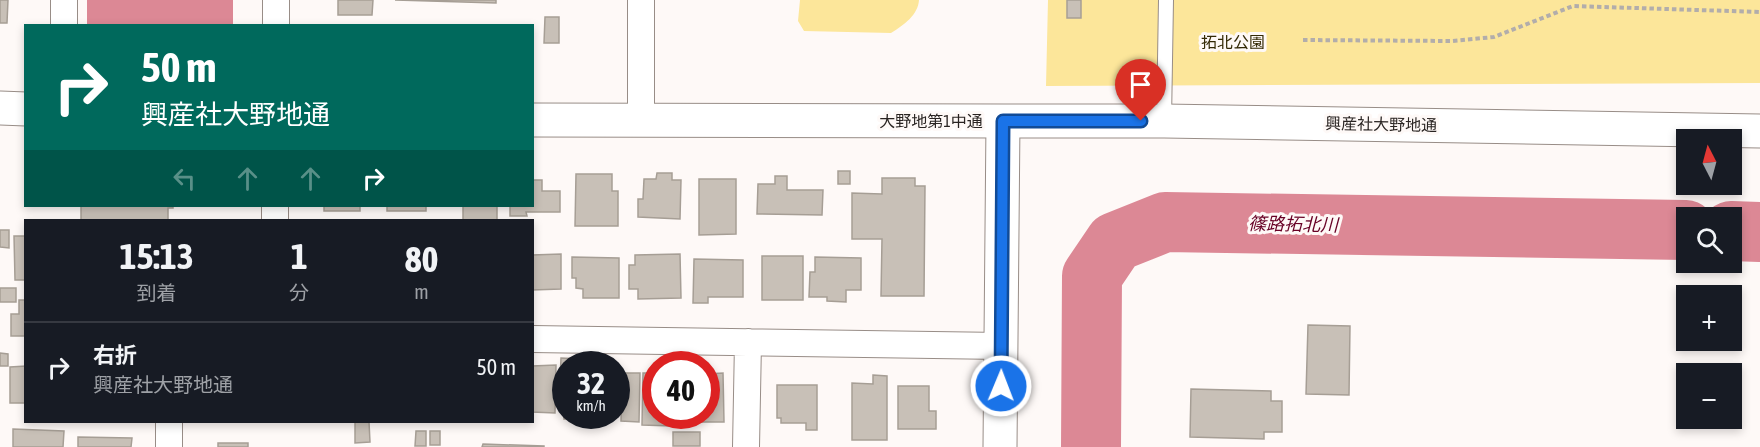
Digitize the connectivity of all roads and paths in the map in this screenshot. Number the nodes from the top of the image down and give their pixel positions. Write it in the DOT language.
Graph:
graph roads {
  1 [pos="64,0"];
  2 [pos="276,0"];
  3 [pos="641,0"];
  4 [pos="1166,0"];
  5 [pos="1760,12"];
  6 [pos="64,24"];
  7 [pos="276,24"];
  8 [pos="1303,40"];
  9 [pos="0,108"];
  10 [pos="24,109"];
  11 [pos="534,120"];
  12 [pos="641,121"];
  13 [pos="1003,121"];
  14 [pos="1164,121"];
  15 [pos="1760,131"];
  16 [pos="534,339"];
  17 [pos="748,342"];
  18 [pos="1002,346"];
  19 [pos="169,423"];
  20 [pos="169,447"];
  21 [pos="746,447"];
  22 [pos="1000,447"];
  1 -- 6 [label="street"];
  2 -- 7 [label="street"];
  3 -- 12 [label="street"];
  4 -- 14 [label="lane"];
  5 -- 8 [label="path"];
  9 -- 10 [label="street"];
  11 -- 12 [label="street, 大野地第1中通"];
  12 -- 13 [label="street, 大野地第1中通"];
  13 -- 14 [label="street, 興産社大野地通"];
  13 -- 18 [label="street, 大野地第1中通"];
  14 -- 15 [label="street, 興産社大野地通"];
  16 -- 17 [label="street"];
  17 -- 18 [label="street"];
  17 -- 21 [label="street"];
  18 -- 22 [label="street, 大野地第1中通"];
  19 -- 20 [label="street"];
}
